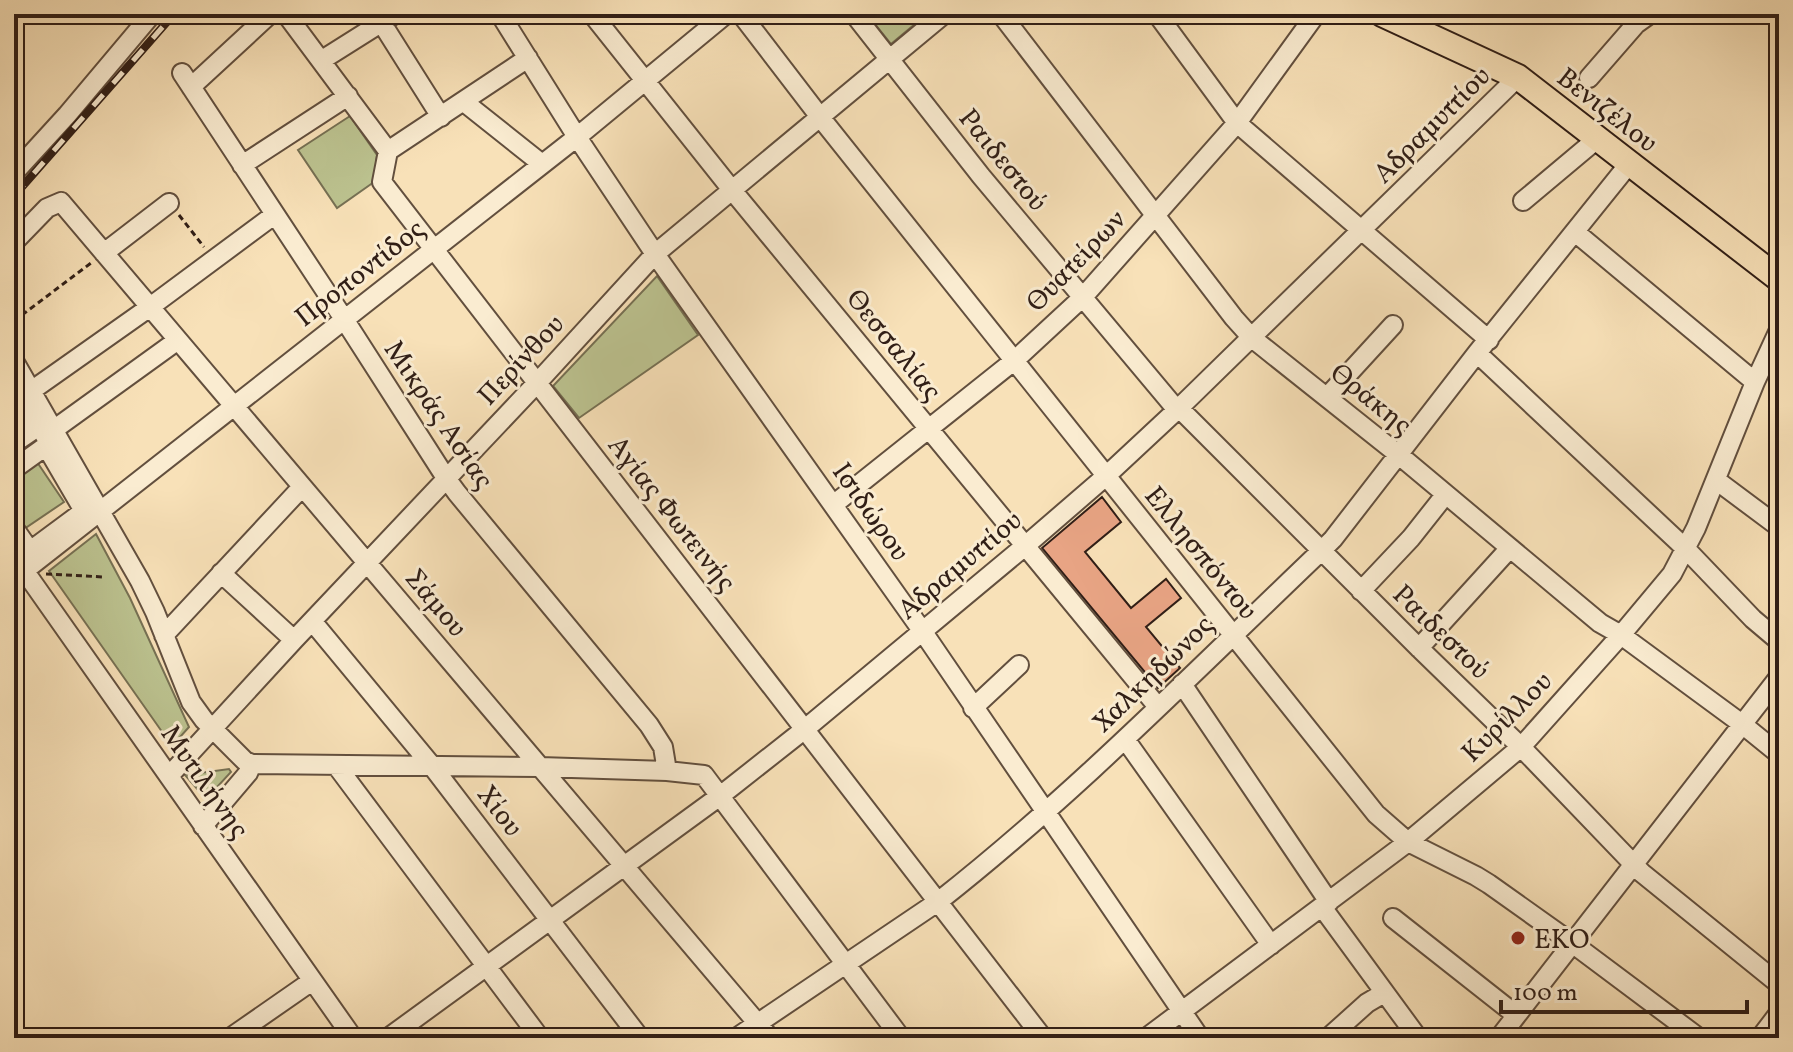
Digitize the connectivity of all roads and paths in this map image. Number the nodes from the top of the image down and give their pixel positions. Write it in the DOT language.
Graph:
graph roads {
  1 [pos="152,14"];
  2 [pos="270,14"];
  3 [pos="286,14"];
  4 [pos="500,14"];
  5 [pos="592,14"];
  6 [pos="726,14"];
  7 [pos="741,14"];
  8 [pos="854,14"];
  9 [pos="944,14"];
  10 [pos="1001,14"];
  11 [pos="1157,14"];
  12 [pos="1316,14"];
  13 [pos="1382,14"];
  14 [pos="1650,14"];
  15 [pos="384,17"];
  16 [pos="528,58"];
  17 [pos="890,59"];
  18 [pos="322,60"];
  19 [pos="1518,77"];
  20 [pos="1589,78"];
  21 [pos="644,80"];
  22 [pos="348,96"];
  23 [pos="464,102"];
  24 [pos="441,117"];
  25 [pos="820,117"];
  26 [pos="1237,123"];
  27 [pos="577,137"];
  28 [pos="1597,139"];
  29 [pos="388,151"];
  30 [pos="542,164"];
  31 [pos="1629,164"];
  32 [pos="242,165"];
  33 [pos="14,173"];
  34 [pos="732,190"];
  35 [pos="1523,201"];
  36 [pos="169,203"];
  37 [pos="274,215"];
  38 [pos="1156,217"];
  39 [pos="1362,232"];
  40 [pos="1575,232"];
  41 [pos="14,242"];
  42 [pos="434,250"];
  43 [pos="104,253"];
  44 [pos="655,254"];
  45 [pos="215,260"];
  46 [pos="1779,279"];
  47 [pos="1083,297"];
  48 [pos="150,307"];
  49 [pos="344,319"];
  50 [pos="14,321"];
  51 [pos="1393,325"];
  52 [pos="1779,330"];
  53 [pos="1252,338"];
  54 [pos="178,340"];
  55 [pos="1483,347"];
  56 [pos="1015,360"];
  57 [pos="14,361"];
  58 [pos="1755,382"];
  59 [pos="537,383"];
  60 [pos="23,389"];
  61 [pos="1327,397"];
  62 [pos="233,406"];
  63 [pos="1178,409"];
  64 [pos="929,429"];
  65 [pos="53,430"];
  66 [pos="14,443"];
  67 [pos="1399,455"];
  68 [pos="14,458"];
  69 [pos="14,469"];
  70 [pos="1106,476"];
  71 [pos="446,478"];
  72 [pos="1716,480"];
  73 [pos="302,487"];
  74 [pos="1445,495"];
  75 [pos="833,505"];
  76 [pos="101,512"];
  77 [pos="1779,527"];
  78 [pos="14,528"];
  79 [pos="1025,546"];
  80 [pos="1510,548"];
  81 [pos="1686,549"];
  82 [pos="1321,551"];
  83 [pos="367,562"];
  84 [pos="25,563"];
  85 [pos="221,573"];
  86 [pos="104,577"];
  87 [pos="1361,591"];
  88 [pos="312,621"];
  89 [pos="923,632"];
  90 [pos="164,635"];
  91 [pos="1233,635"];
  92 [pos="1621,635"];
  93 [pos="294,640"];
  94 [pos="1779,641"];
  95 [pos="1419,648"];
  96 [pos="1019,665"];
  97 [pos="1779,677"];
  98 [pos="1182,684"];
  99 [pos="1158,707"];
  100 [pos="973,708"];
  101 [pos="1742,724"];
  102 [pos="213,729"];
  103 [pos="805,729"];
  104 [pos="1125,739"];
  105 [pos="1521,747"];
  106 [pos="1779,754"];
  107 [pos="252,764"];
  108 [pos="336,765"];
  109 [pos="432,766"];
  110 [pos="540,767"];
  111 [pos="667,771"];
  112 [pos="169,776"];
  113 [pos="720,796"];
  114 [pos="1045,811"];
  115 [pos="203,826"];
  116 [pos="1408,842"];
  117 [pos="1634,864"];
  118 [pos="625,865"];
  119 [pos="939,901"];
  120 [pos="1326,904"];
  121 [pos="1393,918"];
  122 [pos="550,919"];
  123 [pos="1572,943"];
  124 [pos="1271,945"];
  125 [pos="846,963"];
  126 [pos="486,966"];
  127 [pos="312,981"];
  128 [pos="1779,984"];
  129 [pos="1384,993"];
  130 [pos="1181,1011"];
  131 [pos="1779,1013"];
  132 [pos="1516,1015"];
  133 [pos="757,1023"];
  134 [pos="1503,1036"];
  135 [pos="230,1038"];
  136 [pos="353,1038"];
  137 [pos="388,1038"];
  138 [pos="540,1038"];
  139 [pos="640,1038"];
  140 [pos="736,1038"];
  141 [pos="770,1038"];
  142 [pos="901,1038"];
  143 [pos="1043,1038"];
  144 [pos="1146,1038"];
  145 [pos="1200,1038"];
  146 [pos="1328,1038"];
  147 [pos="1418,1038"];
  148 [pos="1699,1038"];
  149 [pos="1760,1038"];
  1 -- 33 [label="street"];
  2 -- 32 [label="street, Μικράς Ασίας"];
  3 -- 18 [label="street"];
  4 -- 16 [label="street, Ισιδώρου"];
  5 -- 21 [label="street, Θεσσαλίας"];
  6 -- 21 [label="street, Προποντίδος"];
  7 -- 25 [label="street, Ελλησπόντου"];
  8 -- 17 [label="street, Ραιδεστού"];
  9 -- 17 [label="street, Περίνθου"];
  10 -- 38 [label="street, Θράκης"];
  11 -- 26 [label="street"];
  12 -- 26 [label="street, Θυατείρων"];
  13 -- 19 [label="main road, Βενιζέλου"];
  14 -- 20 [label="street"];
  15 -- 18 [label="street"];
  15 -- 24 [label="street"];
  16 -- 23 [label="street"];
  16 -- 27 [label="street, Ισιδώρου"];
  17 -- 25 [label="street, Περίνθου"];
  17 -- 47 [label="street, Ραιδεστού"];
  18 -- 22 [label="street"];
  19 -- 28 [label="main road, Βενιζέλου"];
  19 -- 39 [label="street, Αδραμυττίου"];
  21 -- 27 [label="street, Προποντίδος"];
  21 -- 34 [label="street, Θεσσαλίας"];
  22 -- 29 [label="street"];
  22 -- 32 [label="street"];
  23 -- 24 [label="street"];
  23 -- 30 [label="street"];
  24 -- 29 [label="street"];
  25 -- 34 [label="street, Περίνθου"];
  25 -- 56 [label="street, Ελλησπόντου"];
  26 -- 38 [label="street, Θυατείρων"];
  26 -- 39 [label="street"];
  27 -- 30 [label="street, Προποντίδος"];
  27 -- 44 [label="street, Ισιδώρου"];
  28 -- 31 [label="main road, Βενιζέλου"];
  28 -- 35 [label="street"];
  29 -- 42 [label="street, Αγίας Φωτεινής"];
  30 -- 42 [label="street, Προποντίδος"];
  31 -- 40 [label="street, Χαλκηδώνος"];
  31 -- 46 [label="main road, Βενιζέλου"];
  32 -- 37 [label="street, Μικράς Ασίας"];
  34 -- 44 [label="street, Περίνθου"];
  34 -- 64 [label="street, Θεσσαλίας"];
  36 -- 43 [label="street"];
  36 -- 45 [label="path"];
  37 -- 45 [label="street"];
  37 -- 49 [label="street, Μικράς Ασίας"];
  38 -- 47 [label="street, Θυατείρων"];
  38 -- 53 [label="street, Θράκης"];
  39 -- 53 [label="street, Αδραμυττίου"];
  39 -- 55 [label="street"];
  40 -- 55 [label="street, Χαλκηδώνος"];
  40 -- 58 [label="street"];
  41 -- 43 [label="street, Σάμου"];
  42 -- 49 [label="street, Προποντίδος"];
  42 -- 59 [label="street, Αγίας Φωτεινής"];
  43 -- 48 [label="street, Σάμου"];
  43 -- 50 [label="path"];
  44 -- 59 [label="street, Περίνθου"];
  44 -- 75 [label="street, Ισιδώρου"];
  45 -- 48 [label="street"];
  47 -- 56 [label="street, Θυατείρων"];
  47 -- 63 [label="street, Ραιδεστού"];
  48 -- 54 [label="street, Σάμου"];
  48 -- 60 [label="street"];
  49 -- 62 [label="street, Προποντίδος"];
  49 -- 71 [label="street, Μικράς Ασίας"];
  51 -- 61 [label="street"];
  52 -- 58 [label="street, Κυρίλλου"];
  53 -- 61 [label="street, Θράκης"];
  53 -- 63 [label="street, Αδραμυττίου"];
  54 -- 62 [label="street, Σάμου"];
  54 -- 65 [label="street"];
  55 -- 67 [label="street, Χαλκηδώνος"];
  55 -- 81 [label="street"];
  56 -- 64 [label="street, Θυατείρων"];
  56 -- 70 [label="street, Ελλησπόντου"];
  57 -- 60 [label="street"];
  58 -- 72 [label="street, Κυρίλλου"];
  59 -- 71 [label="street, Περίνθου"];
  59 -- 103 [label="street, Αγίας Φωτεινής"];
  60 -- 65 [label="street"];
  60 -- 66 [label="street"];
  61 -- 67 [label="street, Θράκης"];
  62 -- 73 [label="street, Σάμου"];
  62 -- 76 [label="street, Προποντίδος"];
  63 -- 70 [label="street, Αδραμυττίου"];
  63 -- 82 [label="street, Ραιδεστού"];
  64 -- 75 [label="street, Θυατείρων"];
  64 -- 79 [label="street, Θεσσαλίας"];
  65 -- 68 [label="street"];
  65 -- 76 [label="street"];
  67 -- 74 [label="street, Θράκης"];
  67 -- 82 [label="street, Χαλκηδώνος"];
  69 -- 78 [label="street"];
  70 -- 79 [label="street, Αδραμυττίου"];
  70 -- 91 [label="street, Ελλησπόντου"];
  71 -- 83 [label="street, Περίνθου"];
  71 -- 111 [label="street, Μικράς Ασίας"];
  72 -- 77 [label="street"];
  72 -- 81 [label="street, Κυρίλλου"];
  73 -- 83 [label="street, Σάμου"];
  73 -- 85 [label="street"];
  74 -- 80 [label="street, Θράκης"];
  74 -- 87 [label="street"];
  75 -- 89 [label="street, Ισιδώρου"];
  76 -- 84 [label="street, Προποντίδος"];
  76 -- 90 [label="street"];
  79 -- 89 [label="street, Αδραμυττίου"];
  79 -- 99 [label="street, Θεσσαλίας"];
  80 -- 92 [label="street, Θράκης"];
  80 -- 95 [label="street"];
  81 -- 92 [label="street, Κυρίλλου"];
  81 -- 94 [label="street"];
  82 -- 87 [label="street, Ραιδεστού"];
  82 -- 91 [label="street, Χαλκηδώνος"];
  83 -- 88 [label="street, Περίνθου"];
  83 -- 110 [label="street, Σάμου"];
  84 -- 86 [label="path"];
  84 -- 112 [label="street, Μυτιλήνης"];
  85 -- 90 [label="street"];
  85 -- 93 [label="street"];
  87 -- 95 [label="street, Ραιδεστού"];
  88 -- 93 [label="street, Περίνθου"];
  88 -- 109 [label="street, Χίου"];
  89 -- 100 [label="street, Ισιδώρου"];
  89 -- 103 [label="street, Αδραμυττίου"];
  90 -- 102 [label="street"];
  91 -- 98 [label="street, Χαλκηδώνος"];
  91 -- 116 [label="street, Ελλησπόντου"];
  92 -- 101 [label="street, Θράκης"];
  92 -- 105 [label="street, Κυρίλλου"];
  93 -- 102 [label="street, Περίνθου"];
  95 -- 105 [label="street, Ραιδεστού"];
  96 -- 100 [label="street"];
  97 -- 101 [label="street"];
  98 -- 99 [label="street, Χαλκηδώνος"];
  98 -- 120 [label="street"];
  99 -- 104 [label="street, Χαλκηδώνος"];
  100 -- 114 [label="street, Ισιδώρου"];
  101 -- 106 [label="street, Θράκης"];
  101 -- 117 [label="street"];
  102 -- 107 [label="street"];
  102 -- 112 [label="street, Περίνθου"];
  103 -- 113 [label="street, Αδραμυττίου"];
  103 -- 119 [label="street, Αγίας Φωτεινής"];
  104 -- 114 [label="street, Χαλκηδώνος"];
  104 -- 124 [label="street"];
  105 -- 116 [label="street, Κυρίλλου"];
  105 -- 117 [label="street, Ραιδεστού"];
  107 -- 108 [label="street"];
  107 -- 115 [label="street"];
  108 -- 109 [label="street"];
  108 -- 126 [label="street"];
  109 -- 110 [label="street"];
  109 -- 122 [label="street, Χίου"];
  110 -- 111 [label="street"];
  110 -- 118 [label="street, Σάμου"];
  111 -- 113 [label="street"];
  112 -- 115 [label="street, Μυτιλήνης"];
  113 -- 118 [label="street, Αδραμυττίου"];
  113 -- 125 [label="street"];
  114 -- 119 [label="street, Χαλκηδώνος"];
  114 -- 130 [label="street, Ισιδώρου"];
  115 -- 127 [label="street, Μυτιλήνης"];
  116 -- 120 [label="street, Κυρίλλου"];
  116 -- 123 [label="street, Ελλησπόντου"];
  117 -- 123 [label="street"];
  117 -- 128 [label="street, Ραιδεστού"];
  118 -- 122 [label="street, Αδραμυττίου"];
  118 -- 133 [label="street, Σάμου"];
  119 -- 125 [label="street, Χαλκηδώνος"];
  119 -- 143 [label="street, Αγίας Φωτεινής"];
  120 -- 124 [label="street, Κυρίλλου"];
  120 -- 129 [label="street"];
  121 -- 132 [label="street"];
  122 -- 126 [label="street, Αδραμυττίου"];
  122 -- 139 [label="street, Χίου"];
  123 -- 132 [label="street"];
  123 -- 148 [label="street, Ελλησπόντου"];
  124 -- 130 [label="street, Κυρίλλου"];
  125 -- 133 [label="street, Χαλκηδώνος"];
  125 -- 142 [label="street"];
  126 -- 137 [label="street, Αδραμυττίου"];
  126 -- 138 [label="street"];
  127 -- 135 [label="street"];
  127 -- 136 [label="street, Μυτιλήνης"];
  129 -- 146 [label="street"];
  129 -- 147 [label="street"];
  130 -- 144 [label="street, Κυρίλλου"];
  130 -- 145 [label="street, Ισιδώρου"];
  131 -- 149 [label="street"];
  132 -- 134 [label="street"];
  133 -- 140 [label="street, Χαλκηδώνος"];
  133 -- 141 [label="street, Σάμου"];
}
